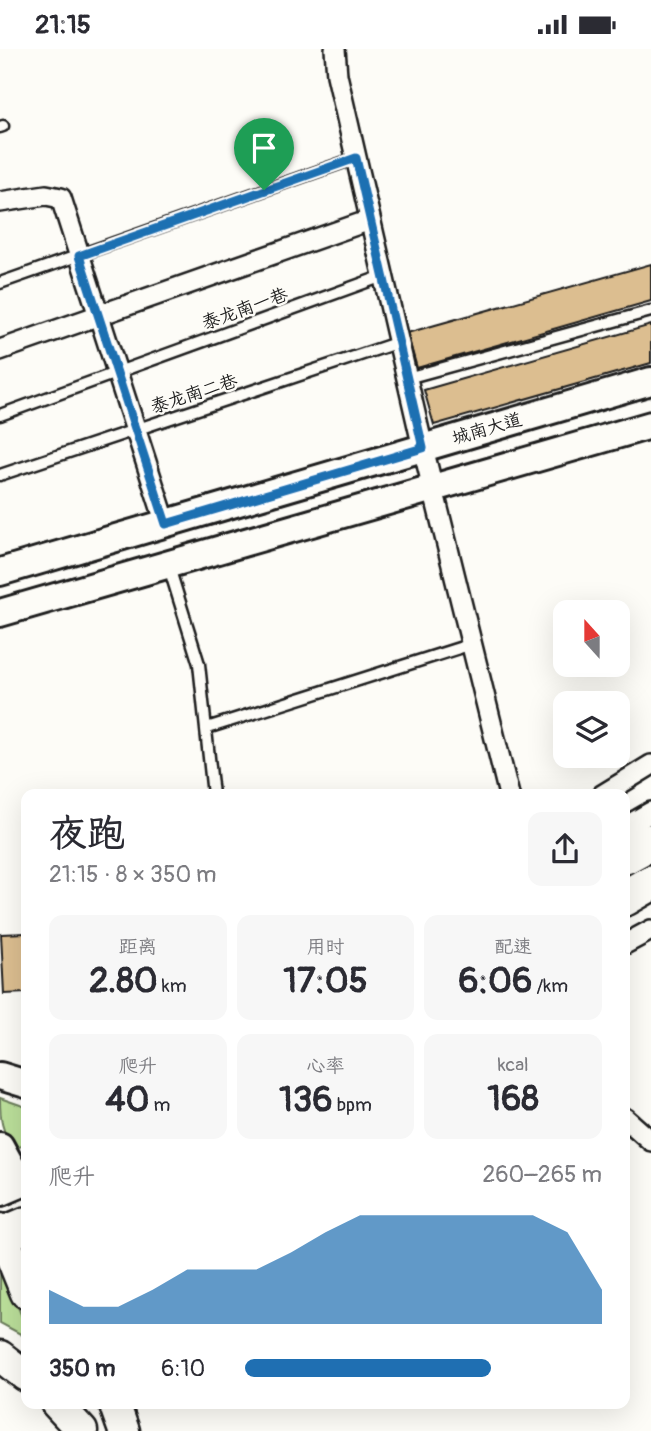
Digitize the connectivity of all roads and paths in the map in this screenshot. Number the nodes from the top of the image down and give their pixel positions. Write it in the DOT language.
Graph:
graph roads {
  1 [pos="335,49"];
  2 [pos="356,158"];
  3 [pos="0,202"];
  4 [pos="370,220"];
  5 [pos="79,256"];
  6 [pos="383,276"];
  7 [pos="0,283"];
  8 [pos="651,311"];
  9 [pos="98,315"];
  10 [pos="399,342"];
  11 [pos="0,351"];
  12 [pos="117,373"];
  13 [pos="407,379"];
  14 [pos="651,381"];
  15 [pos="0,415"];
  16 [pos="651,425"];
  17 [pos="135,431"];
  18 [pos="423,448"];
  19 [pos="0,475"];
  20 [pos="433,487"];
  21 [pos="166,524"];
  22 [pos="168,564"];
  23 [pos="0,571"];
  24 [pos="0,613"];
  25 [pos="472,644"];
  26 [pos="206,728"];
  27 [pos="651,765"];
  28 [pos="212,789"];
  29 [pos="508,789"];
  30 [pos="612,789"];
  31 [pos="651,812"];
  32 [pos="630,824"];
  33 [pos="651,842"];
  34 [pos="630,853"];
  35 [pos="651,883"];
  36 [pos="630,895"];
  37 [pos="651,930"];
  38 [pos="630,941"];
  39 [pos="0,1076"];
  40 [pos="21,1082"];
  41 [pos="630,1122"];
  42 [pos="651,1141"];
  43 [pos="0,1146"];
  44 [pos="18,1186"];
  45 [pos="7,1231"];
  46 [pos="21,1277"];
  47 [pos="0,1356"];
  48 [pos="21,1372"];
  49 [pos="62,1409"];
  50 [pos="74,1409"];
  51 [pos="117,1409"];
  52 [pos="129,1409"];
  53 [pos="83,1431"];
  54 [pos="127,1431"];
  1 -- 2 [label="street"];
  2 -- 4 [label="street"];
  2 -- 5 [label="lane"];
  3 -- 5 [label="street"];
  4 -- 6 [label="street"];
  4 -- 9 [label="street"];
  5 -- 7 [label="lane"];
  5 -- 9 [label="street"];
  6 -- 10 [label="street"];
  6 -- 12 [label="lane, 泰龙南一巷"];
  8 -- 13 [label="lane"];
  9 -- 11 [label="street"];
  9 -- 12 [label="street"];
  10 -- 13 [label="street"];
  10 -- 17 [label="lane, 泰龙南二巷"];
  12 -- 15 [label="lane, 泰龙南一巷"];
  12 -- 17 [label="street"];
  13 -- 18 [label="street"];
  14 -- 18 [label="main road, 城南大道"];
  16 -- 20 [label="main road"];
  17 -- 19 [label="lane, 泰龙南二巷"];
  17 -- 21 [label="street"];
  18 -- 20 [label="street"];
  18 -- 21 [label="main road, 城南大道"];
  20 -- 22 [label="main road"];
  20 -- 25 [label="street"];
  21 -- 23 [label="main road, 城南大道"];
  22 -- 24 [label="main road"];
  22 -- 26 [label="lane"];
  25 -- 26 [label="lane"];
  25 -- 29 [label="street"];
  26 -- 28 [label="lane"];
  27 -- 30 [label="street"];
  31 -- 32 [label="street"];
  33 -- 34 [label="highway"];
  35 -- 36 [label="highway"];
  37 -- 38 [label="street"];
  39 -- 40 [label="main road"];
  41 -- 42 [label="street"];
  43 -- 44 [label="main road"];
  45 -- 46 [label="main road"];
  47 -- 48 [label="main road"];
  49 -- 53 [label="main road"];
  50 -- 53 [label="main road"];
  51 -- 54 [label="main road"];
  52 -- 54 [label="main road"];
}
